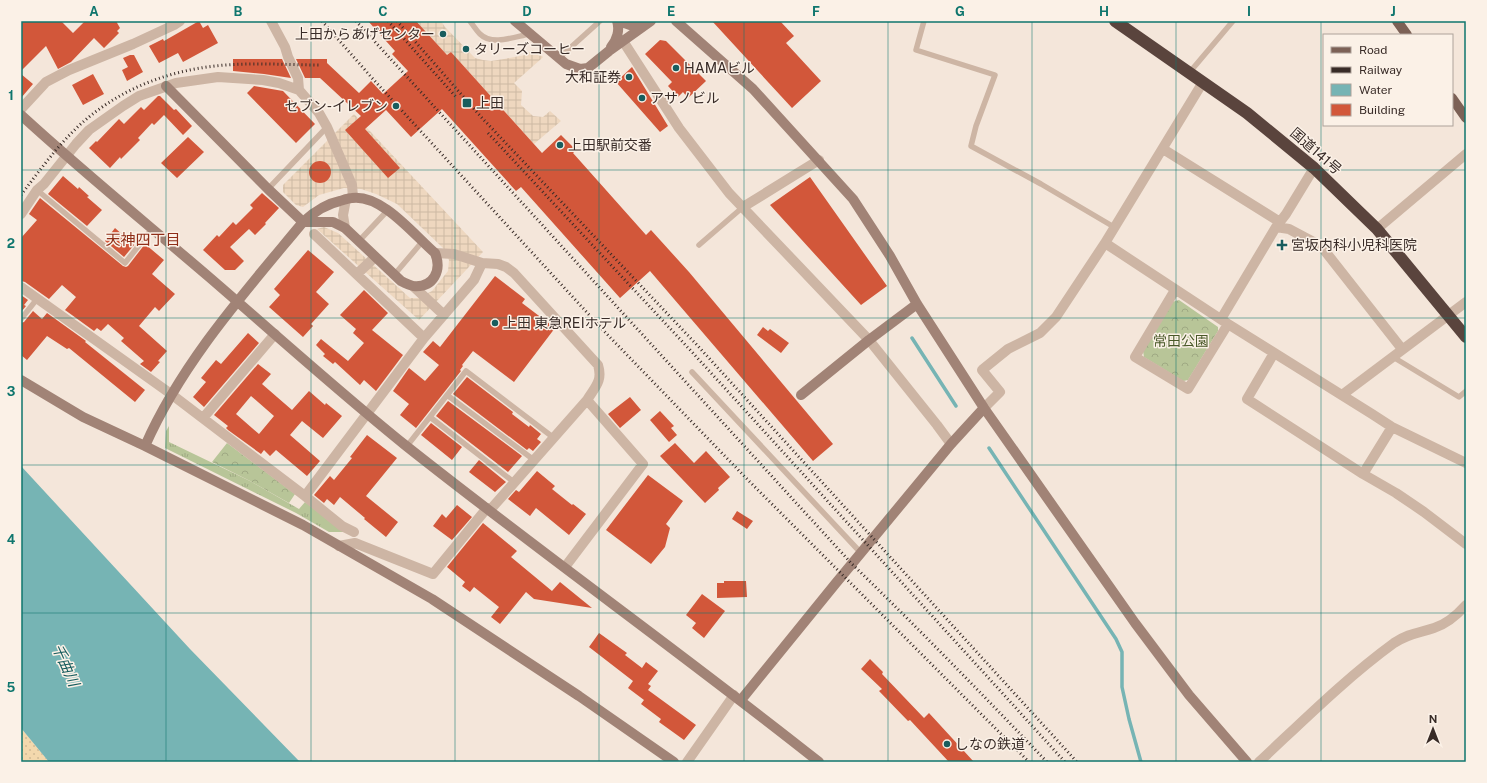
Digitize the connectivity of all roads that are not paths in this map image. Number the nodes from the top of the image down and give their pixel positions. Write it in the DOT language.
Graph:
graph roads {
  1 [pos="271,21"];
  2 [pos="470,21"];
  3 [pos="515,21"];
  4 [pos="600,21"];
  5 [pos="618,21"];
  6 [pos="676,21"];
  7 [pos="924,21"];
  8 [pos="1116,21"];
  9 [pos="1233,21"];
  10 [pos="1397,21"];
  11 [pos="174,22"];
  12 [pos="650,22"];
  13 [pos="529,34"];
  14 [pos="1406,34"];
  15 [pos="623,41"];
  16 [pos="609,51"];
  17 [pos="558,58"];
  18 [pos="1189,73"];
  19 [pos="1203,82"];
  20 [pos="166,86"];
  21 [pos="299,90"];
  22 [pos="1453,99"];
  23 [pos="21,109"];
  24 [pos="21,115"];
  25 [pos="1466,118"];
  26 [pos="327,127"];
  27 [pos="1163,149"];
  28 [pos="1466,154"];
  29 [pos="66,156"];
  30 [pos="819,160"];
  31 [pos="1314,168"];
  32 [pos="268,189"];
  33 [pos="37,190"];
  34 [pos="350,198"];
  35 [pos="743,207"];
  36 [pos="388,210"];
  37 [pos="21,214"];
  38 [pos="303,222"];
  39 [pos="1278,225"];
  40 [pos="1114,227"];
  41 [pos="152,228"];
  42 [pos="345,228"];
  43 [pos="1377,228"];
  44 [pos="314,234"];
  45 [pos="359,241"];
  46 [pos="422,242"];
  47 [pos="1105,243"];
  48 [pos="699,245"];
  49 [pos="435,253"];
  50 [pos="375,257"];
  51 [pos="482,262"];
  52 [pos="357,274"];
  53 [pos="394,275"];
  54 [pos="413,286"];
  55 [pos="21,287"];
  56 [pos="1175,290"];
  57 [pos="37,299"];
  58 [pos="238,302"];
  59 [pos="1466,302"];
  60 [pos="917,304"];
  61 [pos="444,315"];
  62 [pos="1449,315"];
  63 [pos="21,319"];
  64 [pos="1225,321"];
  65 [pos="275,334"];
  66 [pos="1466,337"];
  67 [pos="424,338"];
  68 [pos="869,340"];
  69 [pos="1402,349"];
  70 [pos="1274,353"];
  71 [pos="1393,356"];
  72 [pos="692,372"];
  73 [pos="21,380"];
  74 [pos="1466,391"];
  75 [pos="171,394"];
  76 [pos="448,395"];
  77 [pos="1342,395"];
  78 [pos="798,397"];
  79 [pos="586,400"];
  80 [pos="984,408"];
  81 [pos="367,414"];
  82 [pos="203,418"];
  83 [pos="430,418"];
  84 [pos="1392,427"];
  85 [pos="554,438"];
  86 [pos="951,444"];
  87 [pos="145,446"];
  88 [pos="407,446"];
  89 [pos="534,460"];
  90 [pos="1466,463"];
  91 [pos="1363,474"];
  92 [pos="515,483"];
  93 [pos="305,496"];
  94 [pos="489,509"];
  95 [pos="354,532"];
  96 [pos="1466,544"];
  97 [pos="339,546"];
  98 [pos="861,553"];
  99 [pos="565,567"];
  100 [pos="1466,605"];
  101 [pos="738,698"];
  102 [pos="674,762"];
  103 [pos="687,762"];
  104 [pos="819,762"];
  105 [pos="1247,762"];
  106 [pos="1258,762"];
  1 -- 21 [label="street"];
  2 -- 13 [label="lane"];
  3 -- 13 [label="street"];
  4 -- 17 [label="lane"];
  5 -- 12 [label="street"];
  5 -- 16 [label="street"];
  6 -- 30 [label="street"];
  7 -- 40 [label="lane"];
  8 -- 18 [label="highway, 国道141号"];
  9 -- 18 [label="lane"];
  10 -- 14 [label="main road"];
  11 -- 23 [label="street"];
  12 -- 15 [label="street"];
  13 -- 17 [label="street"];
  15 -- 16 [label="street"];
  15 -- 35 [label="street"];
  16 -- 17 [label="street"];
  18 -- 19 [label="highway, 国道141号"];
  19 -- 27 [label="street"];
  19 -- 31 [label="highway, 国道141号"];
  20 -- 21 [label="street"];
  20 -- 29 [label="street"];
  20 -- 32 [label="street"];
  21 -- 26 [label="street"];
  22 -- 25 [label="main road"];
  24 -- 29 [label="street"];
  26 -- 32 [label="lane"];
  26 -- 34 [label="street"];
  27 -- 39 [label="street"];
  27 -- 40 [label="street"];
  28 -- 43 [label="street"];
  29 -- 33 [label="street"];
  29 -- 41 [label="street"];
  30 -- 35 [label="street"];
  30 -- 60 [label="street"];
  31 -- 39 [label="street"];
  31 -- 43 [label="highway, 国道141号"];
  32 -- 38 [label="street"];
  33 -- 37 [label="street"];
  33 -- 41 [label="lane"];
  34 -- 36 [label="street"];
  34 -- 38 [label="street"];
  34 -- 42 [label="street"];
  35 -- 48 [label="lane"];
  35 -- 68 [label="street"];
  36 -- 45 [label="lane"];
  36 -- 46 [label="street"];
  38 -- 42 [label="street"];
  38 -- 58 [label="street"];
  39 -- 64 [label="street"];
  39 -- 69 [label="street"];
  40 -- 47 [label="street"];
  41 -- 58 [label="street"];
  42 -- 45 [label="street"];
  43 -- 62 [label="highway, 国道141号"];
  44 -- 52 [label="street"];
  45 -- 50 [label="street"];
  46 -- 49 [label="street"];
  46 -- 53 [label="lane"];
  47 -- 56 [label="street"];
  47 -- 80 [label="street"];
  49 -- 51 [label="street"];
  49 -- 54 [label="street"];
  50 -- 52 [label="street"];
  50 -- 53 [label="street"];
  51 -- 61 [label="street"];
  51 -- 79 [label="street"];
  52 -- 67 [label="street"];
  53 -- 54 [label="street"];
  54 -- 61 [label="street"];
  55 -- 57 [label="street"];
  56 -- 64 [label="street"];
  56 -- 64 [label="street"];
  57 -- 63 [label="lane"];
  57 -- 75 [label="street"];
  58 -- 65 [label="street"];
  58 -- 75 [label="street"];
  59 -- 62 [label="street"];
  60 -- 68 [label="street"];
  60 -- 80 [label="street"];
  61 -- 67 [label="street"];
  62 -- 66 [label="highway, 国道141号"];
  62 -- 69 [label="street"];
  64 -- 70 [label="street"];
  65 -- 81 [label="street"];
  65 -- 82 [label="street"];
  67 -- 81 [label="street"];
  68 -- 78 [label="street"];
  68 -- 86 [label="street"];
  69 -- 71 [label="street"];
  70 -- 77 [label="street"];
  70 -- 91 [label="street"];
  71 -- 74 [label="lane"];
  71 -- 77 [label="street"];
  72 -- 98 [label="lane"];
  73 -- 87 [label="street"];
  75 -- 82 [label="street"];
  75 -- 87 [label="street"];
  76 -- 83 [label="lane"];
  76 -- 85 [label="lane"];
  76 -- 89 [label="lane"];
  77 -- 84 [label="street"];
  79 -- 85 [label="street"];
  79 -- 99 [label="street"];
  80 -- 86 [label="street"];
  80 -- 105 [label="street"];
  81 -- 88 [label="street"];
  81 -- 93 [label="street"];
  82 -- 93 [label="street"];
  83 -- 88 [label="lane"];
  83 -- 92 [label="lane"];
  84 -- 90 [label="street"];
  84 -- 91 [label="street"];
  85 -- 89 [label="street"];
  86 -- 98 [label="street"];
  87 -- 97 [label="street"];
  88 -- 94 [label="street"];
  89 -- 92 [label="street"];
  91 -- 96 [label="street"];
  92 -- 94 [label="street"];
  93 -- 95 [label="street"];
  94 -- 97 [label="street"];
  94 -- 99 [label="street"];
  97 -- 102 [label="street"];
  98 -- 101 [label="street"];
  99 -- 101 [label="street"];
  100 -- 106 [label="street"];
  101 -- 103 [label="street"];
  101 -- 104 [label="street"];
}
